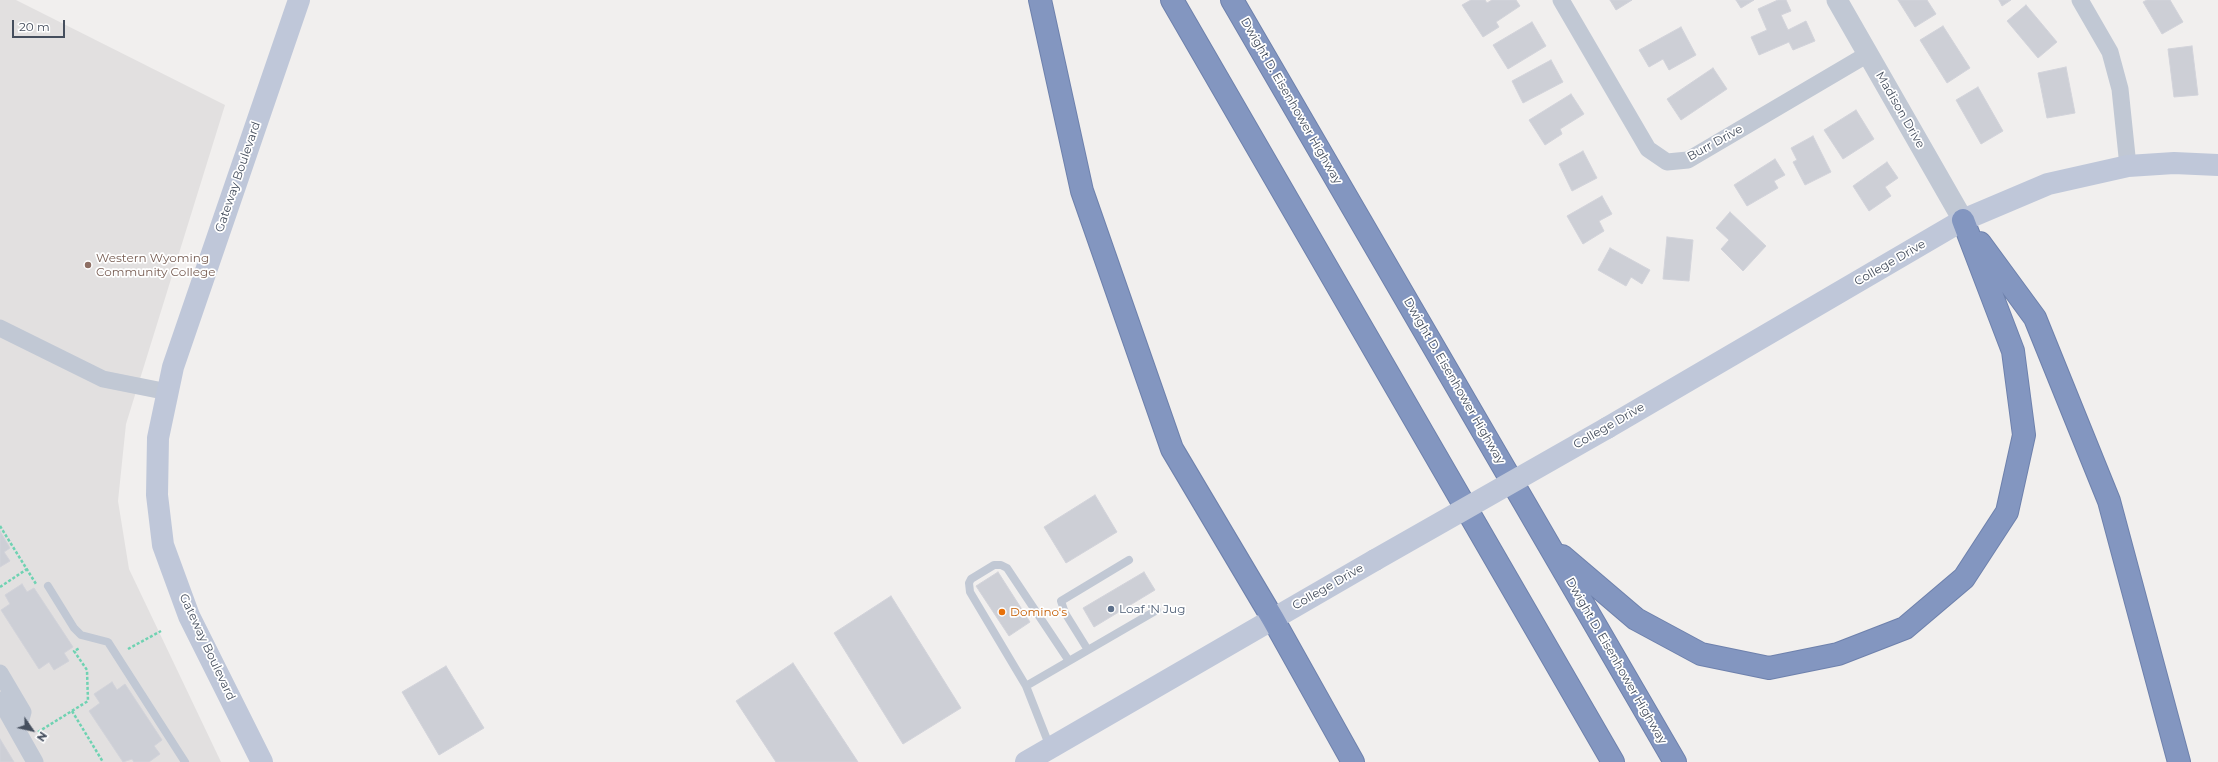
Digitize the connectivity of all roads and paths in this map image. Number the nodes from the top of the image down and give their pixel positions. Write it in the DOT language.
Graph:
graph roads {
  1 [pos="299,0"];
  2 [pos="1040,0"];
  3 [pos="1172,0"];
  4 [pos="1232,0"];
  5 [pos="1561,0"];
  6 [pos="1837,0"];
  7 [pos="2080,0"];
  8 [pos="1868,54"];
  9 [pos="2218,165"];
  10 [pos="2128,166"];
  11 [pos="1963,220"];
  12 [pos="0,328"];
  13 [pos="168,392"];
  14 [pos="1549,544"];
  15 [pos="1129,560"];
  16 [pos="27,569"];
  17 [pos="48,586"];
  18 [pos="0,587"];
  19 [pos="1157,610"];
  20 [pos="1273,619"];
  21 [pos="161,631"];
  22 [pos="85,644"];
  23 [pos="1088,650"];
  24 [pos="122,652"];
  25 [pos="1069,661"];
  26 [pos="0,673"];
  27 [pos="1026,686"];
  28 [pos="0,700"];
  29 [pos="72,711"];
  30 [pos="18,730"];
  31 [pos="36,734"];
  32 [pos="1040,757"];
  33 [pos="35,762"];
  34 [pos="103,762"];
  35 [pos="185,762"];
  36 [pos="262,762"];
  37 [pos="1353,762"];
  38 [pos="1613,762"];
  39 [pos="1675,762"];
  40 [pos="2179,762"];
  1 -- 13 [label="main road, Gateway Boulevard"];
  2 -- 20 [label="highway"];
  3 -- 38 [label="highway"];
  4 -- 14 [label="highway, Dwight D. Eisenhower Highway"];
  5 -- 8 [label="street, Burr Drive"];
  6 -- 8 [label="street, Madison Drive"];
  7 -- 10 [label="street"];
  8 -- 11 [label="street, Madison Drive"];
  9 -- 10 [label="main road, College Drive"];
  10 -- 11 [label="main road, College Drive"];
  11 -- 14 [label="highway"];
  11 -- 20 [label="main road, College Drive, bridge"];
  11 -- 40 [label="highway"];
  12 -- 13 [label="street"];
  13 -- 36 [label="main road, Gateway Boulevard"];
  14 -- 39 [label="highway, Dwight D. Eisenhower Highway"];
  15 -- 23 [label="lane"];
  16 -- 18 [label="path"];
  17 -- 35 [label="lane"];
  19 -- 23 [label="lane"];
  20 -- 32 [label="main road, College Drive"];
  20 -- 37 [label="highway"];
  21 -- 24 [label="path"];
  22 -- 29 [label="path"];
  23 -- 25 [label="lane"];
  25 -- 27 [label="lane"];
  25 -- 27 [label="lane"];
  26 -- 30 [label="street"];
  27 -- 32 [label="lane"];
  28 -- 30 [label="street"];
  29 -- 31 [label="path"];
  29 -- 34 [label="path"];
  30 -- 33 [label="street"];
}
